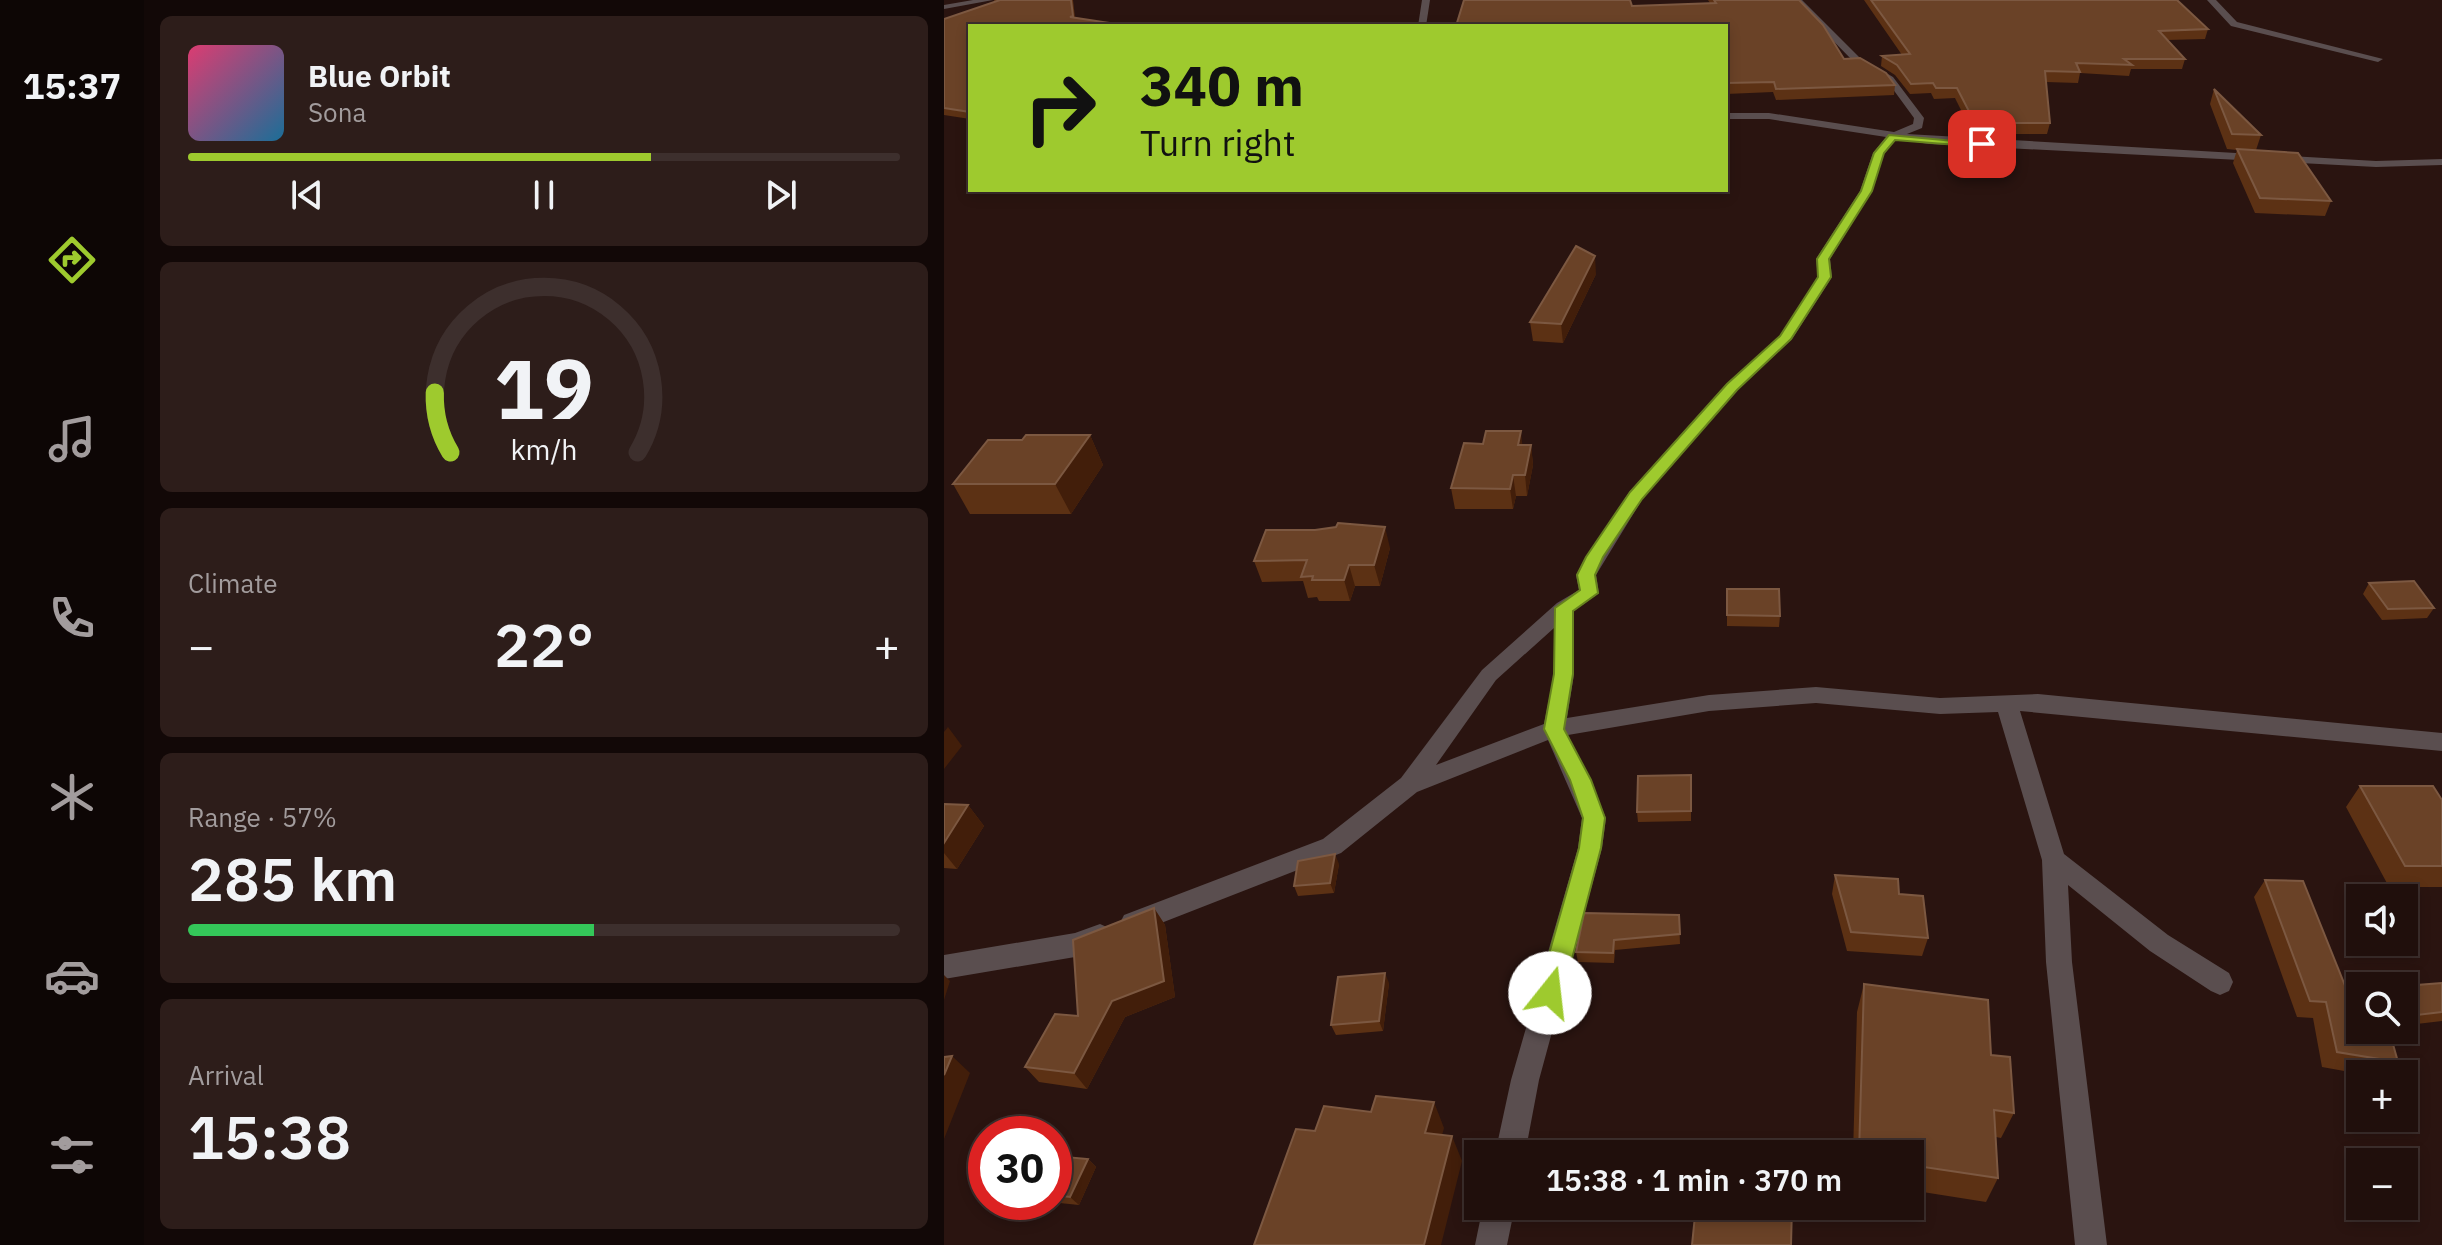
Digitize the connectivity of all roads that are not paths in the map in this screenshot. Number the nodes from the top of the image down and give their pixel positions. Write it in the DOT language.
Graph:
graph roads {
  1 [pos="989,0"];
  2 [pos="1426,0"];
  3 [pos="1797,0"];
  4 [pos="2211,0"];
  5 [pos="944,7"];
  6 [pos="1422,24"];
  7 [pos="2378,59"];
  8 [pos="1728,116"];
  9 [pos="1892,137"];
  10 [pos="2442,162"];
  11 [pos="1564,608"];
  12 [pos="2007,704"];
  13 [pos="1554,729"];
  14 [pos="2439,747"];
  15 [pos="1409,785"];
  16 [pos="2054,860"];
  17 [pos="944,967"];
  18 [pos="2220,982"];
  19 [pos="1513,1140"];
  20 [pos="1496,1220"];
  21 [pos="1491,1245"];
  22 [pos="2091,1245"];
  1 -- 5 [label="street"];
  2 -- 6 [label="street"];
  3 -- 9 [label="street"];
  4 -- 7 [label="street"];
  8 -- 9 [label="street"];
  9 -- 10 [label="street"];
  9 -- 11 [label="street"];
  11 -- 13 [label="street"];
  11 -- 15 [label="street"];
  12 -- 13 [label="street"];
  12 -- 14 [label="street"];
  12 -- 16 [label="street"];
  13 -- 15 [label="street"];
  13 -- 19 [label="street"];
  15 -- 17 [label="street"];
  16 -- 18 [label="street"];
  16 -- 22 [label="street"];
  20 -- 21 [label="street"];
}
